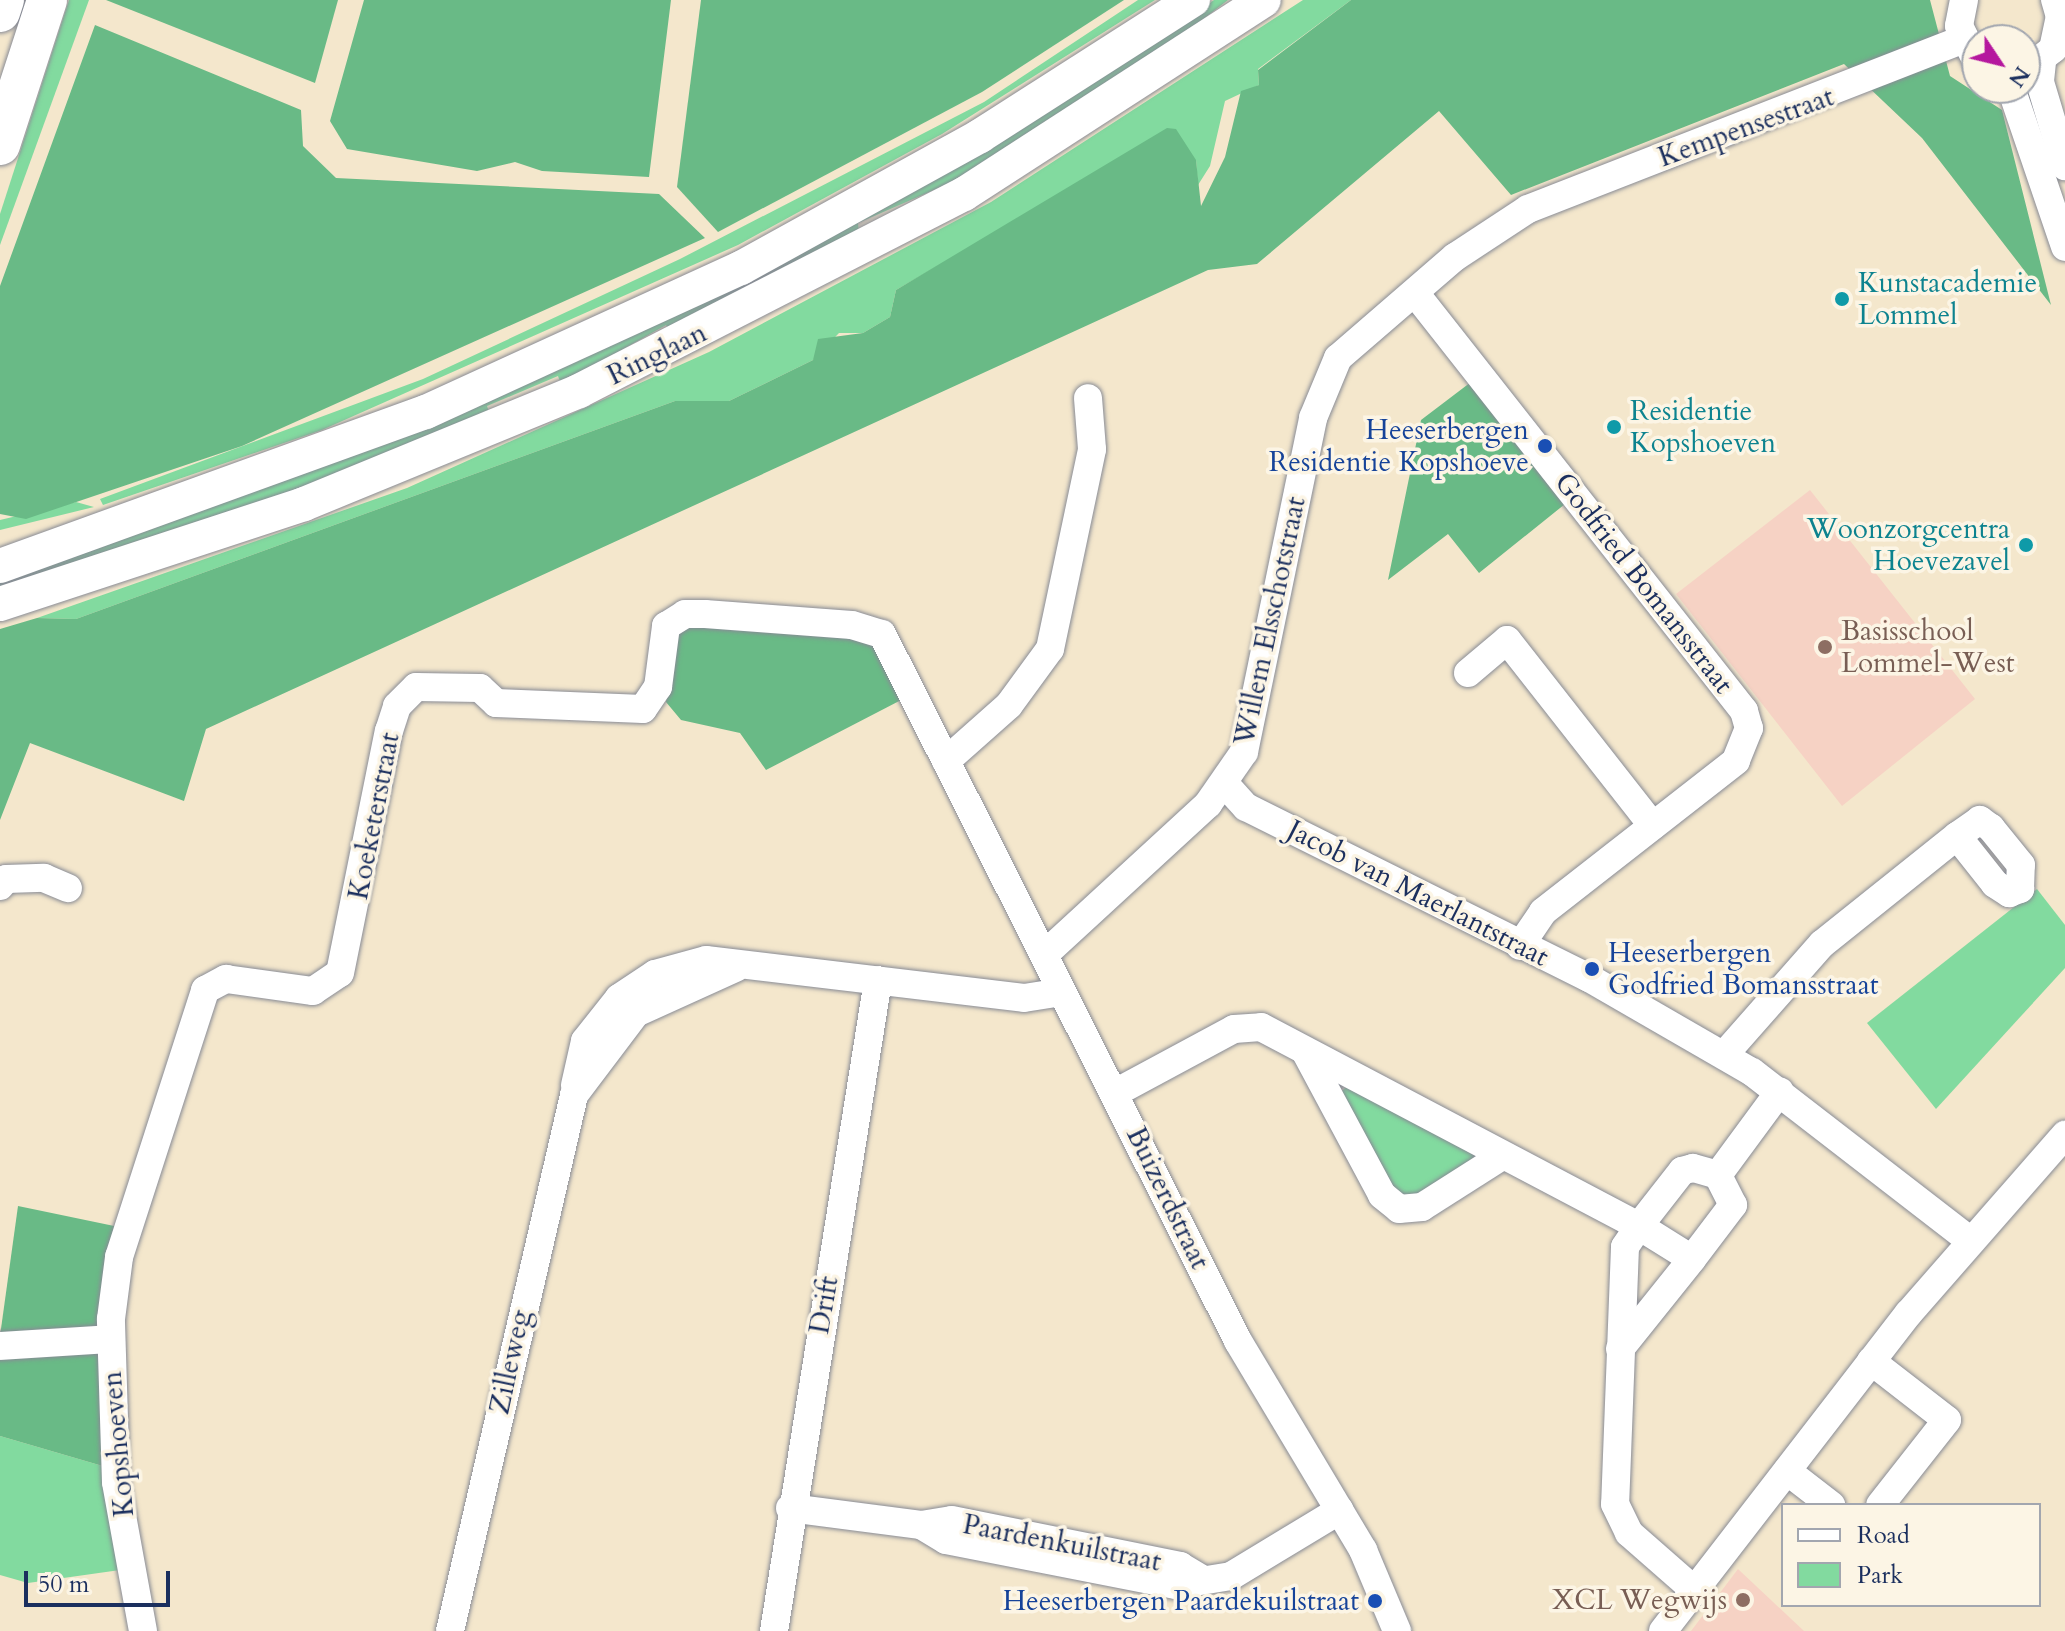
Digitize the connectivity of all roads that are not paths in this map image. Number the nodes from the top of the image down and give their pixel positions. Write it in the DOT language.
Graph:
graph roads {
  1 [pos="4,0"];
  2 [pos="47,0"];
  3 [pos="1193,0"];
  4 [pos="1264,0"];
  5 [pos="1964,0"];
  6 [pos="2057,0"];
  7 [pos="0,12"];
  8 [pos="1966,24"];
  9 [pos="1961,54"];
  10 [pos="2041,56"];
  11 [pos="2041,87"];
  12 [pos="2020,104"];
  13 [pos="0,145"];
  14 [pos="2056,165"];
  15 [pos="1528,209"];
  16 [pos="2065,247"];
  17 [pos="1415,293"];
  18 [pos="1088,398"];
  19 [pos="0,550"];
  20 [pos="35,550"];
  21 [pos="0,566"];
  22 [pos="0,604"];
  23 [pos="1468,673"];
  24 [pos="946,761"];
  25 [pos="1225,784"];
  26 [pos="1653,826"];
  27 [pos="1957,836"];
  28 [pos="0,886"];
  29 [pos="68,888"];
  30 [pos="1520,946"];
  31 [pos="1045,954"];
  32 [pos="878,980"];
  33 [pos="1061,992"];
  34 [pos="1306,1053"];
  35 [pos="1724,1055"];
  36 [pos="1780,1091"];
  37 [pos="1115,1093"];
  38 [pos="2065,1135"];
  39 [pos="1502,1156"];
  40 [pos="1718,1175"];
  41 [pos="1639,1226"];
  42 [pos="1969,1240"];
  43 [pos="119,1257"];
  44 [pos="1692,1259"];
  45 [pos="111,1339"];
  46 [pos="0,1346"];
  47 [pos="1620,1349"];
  48 [pos="1871,1361"];
  49 [pos="1787,1471"];
  50 [pos="1828,1503"];
  51 [pos="1882,1503"];
  52 [pos="790,1508"];
  53 [pos="1340,1510"];
  54 [pos="1693,1589"];
  55 [pos="143,1631"];
  56 [pos="450,1631"];
  57 [pos="774,1631"];
  58 [pos="1397,1631"];
  59 [pos="1663,1631"];
  1 -- 7 [label="highway"];
  2 -- 13 [label="highway"];
  3 -- 20 [label="main road, Ringlaan"];
  4 -- 22 [label="main road, Ringlaan"];
  5 -- 8 [label="street, Kempensestraat"];
  6 -- 10 [label="street"];
  9 -- 15 [label="street, Kempensestraat"];
  11 -- 14 [label="street"];
  12 -- 14 [label="street"];
  14 -- 16 [label="street"];
  15 -- 17 [label="street, Willem Elsschotstraat"];
  17 -- 25 [label="street, Willem Elsschotstraat"];
  17 -- 26 [label="street, Godfried Bomansstraat"];
  18 -- 24 [label="street"];
  19 -- 20 [label="main road, Ringlaan"];
  20 -- 21 [label="main road, Ringlaan"];
  23 -- 26 [label="street"];
  24 -- 31 [label="street, Buizerdstraat"];
  24 -- 43 [label="street, Koeketerstraat"];
  25 -- 30 [label="street, Jacob van Maerlantstraat"];
  25 -- 31 [label="street, Willem Elsschotstraat"];
  26 -- 30 [label="street, Godfried Bomansstraat"];
  27 -- 35 [label="street"];
  28 -- 29 [label="street"];
  30 -- 35 [label="street, Jacob van Maerlantstraat"];
  31 -- 33 [label="street, Buizerdstraat"];
  32 -- 33 [label="street, Zilleweg"];
  32 -- 52 [label="street, Drift"];
  32 -- 56 [label="street, Zilleweg"];
  33 -- 37 [label="street, Buizerdstraat"];
  34 -- 37 [label="street"];
  34 -- 39 [label="street"];
  34 -- 39 [label="street"];
  35 -- 36 [label="street, Jacob van Maerlantstraat"];
  36 -- 40 [label="street"];
  36 -- 42 [label="street, Jacob van Maerlantstraat"];
  37 -- 53 [label="street, Buizerdstraat"];
  38 -- 42 [label="street"];
  39 -- 41 [label="street"];
  40 -- 41 [label="street"];
  40 -- 44 [label="street"];
  41 -- 44 [label="street"];
  41 -- 47 [label="street"];
  42 -- 48 [label="street"];
  43 -- 45 [label="street, Kopshoeven"];
  44 -- 47 [label="street"];
  45 -- 46 [label="street"];
  45 -- 55 [label="street, Kopshoeven"];
  47 -- 54 [label="street"];
  48 -- 49 [label="street"];
  48 -- 51 [label="street"];
  49 -- 50 [label="street"];
  49 -- 54 [label="street"];
  52 -- 53 [label="street, Paardenkuilstraat"];
  52 -- 57 [label="street, Drift"];
  53 -- 58 [label="street, Buizerdstraat"];
  54 -- 59 [label="street"];
}
